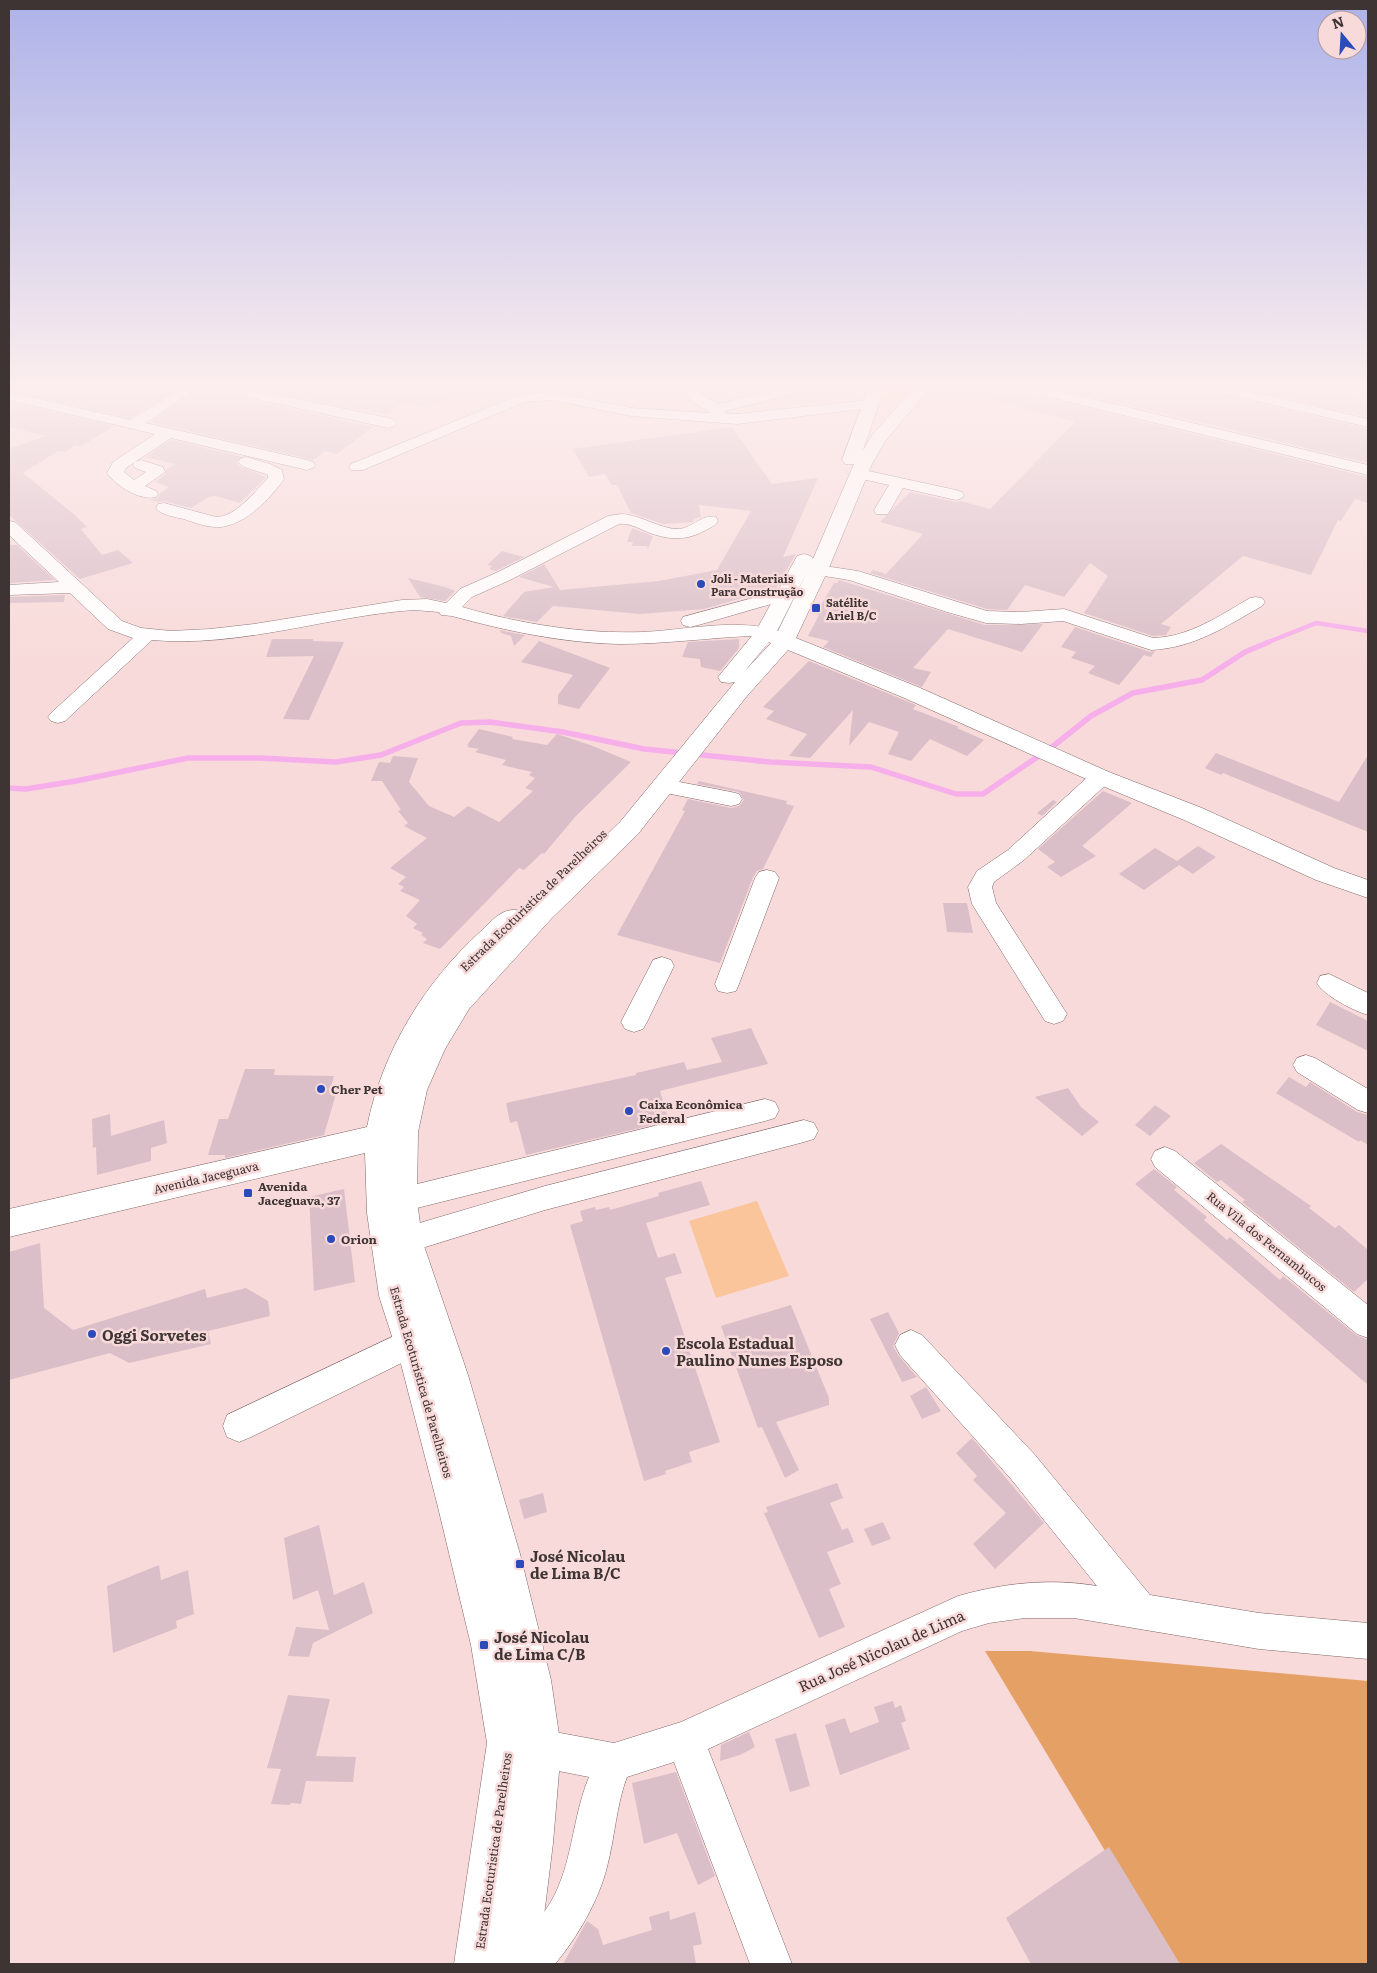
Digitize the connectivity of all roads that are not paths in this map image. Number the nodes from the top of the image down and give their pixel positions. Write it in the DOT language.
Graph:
graph roads {
  1 [pos="125,481"];
  2 [pos="142,481"];
  3 [pos="274,481"];
  4 [pos="842,481"];
  5 [pos="856,481"];
  6 [pos="894,481"];
  7 [pos="899,482"];
  8 [pos="133,487"];
  9 [pos="150,494"];
  10 [pos="956,495"];
  11 [pos="164,508"];
  12 [pos="882,510"];
  13 [pos="710,521"];
  14 [pos="9,526"];
  15 [pos="818,570"];
  16 [pos="72,586"];
  17 [pos="9,590"];
  18 [pos="786,594"];
  19 [pos="1256,602"];
  20 [pos="448,611"];
  21 [pos="554,632"];
  22 [pos="147,634"];
  23 [pos="774,637"];
  24 [pos="58,717"];
  25 [pos="675,763"];
  26 [pos="1101,778"];
  27 [pos="731,799"];
  28 [pos="767,878"];
  29 [pos="1368,890"];
  30 [pos="662,966"];
  31 [pos="1329,983"];
  32 [pos="726,984"];
  33 [pos="1368,1005"];
  34 [pos="1054,1014"];
  35 [pos="634,1022"];
  36 [pos="1306,1065"];
  37 [pos="1368,1102"];
  38 [pos="765,1110"];
  39 [pos="804,1131"];
  40 [pos="391,1134"];
  41 [pos="1165,1159"];
  42 [pos="401,1200"];
  43 [pos="9,1223"];
  44 [pos="406,1240"];
  45 [pos="1368,1324"];
  46 [pos="411,1344"];
  47 [pos="911,1345"];
  48 [pos="239,1426"];
  49 [pos="1141,1612"];
  50 [pos="1368,1641"];
  51 [pos="685,1740"];
  52 [pos="524,1745"];
  53 [pos="614,1762"];
  54 [pos="498,1963"];
  55 [pos="771,1964"];
  1 -- 8 [label="street"];
  2 -- 8 [label="street"];
  3 -- 11 [label="street"];
  4 -- 18 [label="main road"];
  5 -- 15 [label="main road"];
  6 -- 7 [label="street"];
  7 -- 10 [label="street"];
  7 -- 12 [label="street"];
  8 -- 9 [label="street"];
  13 -- 20 [label="street"];
  14 -- 16 [label="street"];
  15 -- 19 [label="street"];
  15 -- 23 [label="main road"];
  16 -- 17 [label="street"];
  16 -- 22 [label="street"];
  18 -- 21 [label="street"];
  18 -- 23 [label="main road"];
  20 -- 21 [label="street"];
  20 -- 22 [label="street"];
  21 -- 23 [label="street"];
  22 -- 24 [label="street"];
  23 -- 25 [label="main road, Estrada Ecoturistica de Parelheiros"];
  23 -- 26 [label="main road"];
  25 -- 27 [label="street"];
  25 -- 40 [label="main road, Estrada Ecoturistica de Parelheiros"];
  26 -- 29 [label="main road"];
  26 -- 34 [label="street"];
  28 -- 32 [label="street"];
  30 -- 35 [label="street"];
  31 -- 33 [label="street"];
  36 -- 37 [label="street"];
  38 -- 42 [label="street"];
  39 -- 44 [label="street"];
  40 -- 42 [label="main road, Estrada Ecoturistica de Parelheiros"];
  40 -- 43 [label="main road, Avenida Jaceguava"];
  40 -- 46 [label="main road, Estrada Ecoturistica de Parelheiros"];
  41 -- 45 [label="street, Rua Vila dos Pernambucos"];
  42 -- 44 [label="main road, Estrada Ecoturistica de Parelheiros"];
  44 -- 52 [label="main road, Estrada Ecoturistica de Parelheiros"];
  46 -- 48 [label="street"];
  46 -- 52 [label="main road, Estrada Ecoturistica de Parelheiros"];
  47 -- 49 [label="street"];
  49 -- 50 [label="street, Rua José Nicolau de Lima"];
  49 -- 51 [label="street, Rua José Nicolau de Lima"];
  51 -- 53 [label="street, Rua José Nicolau de Lima"];
  51 -- 55 [label="street"];
  52 -- 53 [label="street, Rua José Nicolau de Lima"];
  52 -- 54 [label="main road, Estrada Ecoturistica de Parelheiros"];
  53 -- 54 [label="street"];
}
